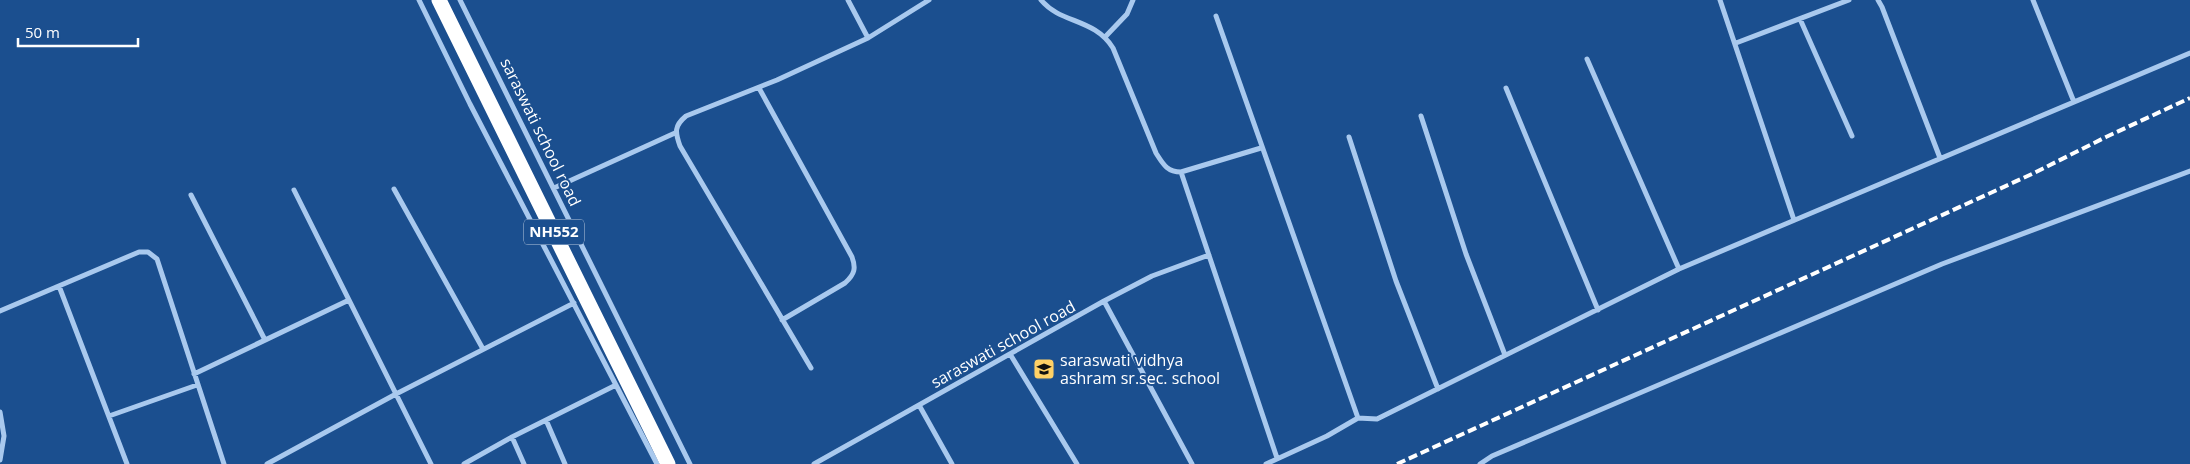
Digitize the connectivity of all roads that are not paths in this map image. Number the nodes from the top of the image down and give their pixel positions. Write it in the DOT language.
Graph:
graph roads {
  1 [pos="419,0"];
  2 [pos="439,0"];
  3 [pos="460,0"];
  4 [pos="848,0"];
  5 [pos="929,0"];
  6 [pos="1041,0"];
  7 [pos="1133,0"];
  8 [pos="1720,0"];
  9 [pos="1849,0"];
  10 [pos="1878,0"];
  11 [pos="2033,0"];
  12 [pos="1216,16"];
  13 [pos="1800,19"];
  14 [pos="1106,36"];
  15 [pos="868,38"];
  16 [pos="1736,43"];
  17 [pos="2190,53"];
  18 [pos="1587,58"];
  19 [pos="759,88"];
  20 [pos="1506,88"];
  21 [pos="2074,102"];
  22 [pos="1421,116"];
  23 [pos="675,134"];
  24 [pos="1852,136"];
  25 [pos="1349,137"];
  26 [pos="1261,148"];
  27 [pos="1940,158"];
  28 [pos="2190,171"];
  29 [pos="1181,172"];
  30 [pos="554,188"];
  31 [pos="394,189"];
  32 [pos="294,190"];
  33 [pos="191,195"];
  34 [pos="1794,220"];
  35 [pos="1209,255"];
  36 [pos="1679,269"];
  37 [pos="59,286"];
  38 [pos="349,300"];
  39 [pos="1104,301"];
  40 [pos="574,303"];
  41 [pos="1598,310"];
  42 [pos="0,311"];
  43 [pos="782,320"];
  44 [pos="264,340"];
  45 [pos="483,349"];
  46 [pos="1010,354"];
  47 [pos="1505,355"];
  48 [pos="811,368"];
  49 [pos="194,374"];
  50 [pos="197,385"];
  51 [pos="616,385"];
  52 [pos="1438,389"];
  53 [pos="396,394"];
  54 [pos="919,406"];
  55 [pos="0,412"];
  56 [pos="109,416"];
  57 [pos="1358,418"];
  58 [pos="546,420"];
  59 [pos="512,436"];
  60 [pos="827,457"];
  61 [pos="1277,458"];
  62 [pos="0,460"];
  63 [pos="127,464"];
  64 [pos="224,464"];
  65 [pos="267,464"];
  66 [pos="431,464"];
  67 [pos="464,464"];
  68 [pos="524,464"];
  69 [pos="565,464"];
  70 [pos="657,464"];
  71 [pos="668,464"];
  72 [pos="690,464"];
  73 [pos="814,464"];
  74 [pos="831,464"];
  75 [pos="952,464"];
  76 [pos="1077,464"];
  77 [pos="1192,464"];
  78 [pos="1266,464"];
  79 [pos="1480,464"];
  1 -- 40 [label="street"];
  2 -- 71 [label="highway, NH552"];
  3 -- 30 [label="street, saraswati school road"];
  4 -- 15 [label="street"];
  5 -- 15 [label="street"];
  6 -- 14 [label="street"];
  7 -- 14 [label="street"];
  8 -- 16 [label="street"];
  9 -- 13 [label="street"];
  10 -- 27 [label="street"];
  11 -- 21 [label="street"];
  12 -- 26 [label="street"];
  13 -- 16 [label="street"];
  13 -- 24 [label="street"];
  14 -- 29 [label="street"];
  15 -- 19 [label="street"];
  16 -- 34 [label="street"];
  17 -- 21 [label="street"];
  18 -- 36 [label="street"];
  19 -- 23 [label="street"];
  19 -- 43 [label="street"];
  20 -- 41 [label="street"];
  21 -- 27 [label="street"];
  22 -- 47 [label="street"];
  23 -- 30 [label="street"];
  23 -- 43 [label="street"];
  25 -- 52 [label="street"];
  26 -- 29 [label="street"];
  26 -- 57 [label="street"];
  27 -- 34 [label="street"];
  28 -- 79 [label="street"];
  29 -- 35 [label="street"];
  30 -- 72 [label="street, saraswati school road"];
  31 -- 45 [label="street"];
  32 -- 38 [label="street"];
  33 -- 44 [label="street"];
  34 -- 36 [label="street"];
  35 -- 39 [label="street, saraswati school road"];
  35 -- 61 [label="street"];
  36 -- 41 [label="street"];
  37 -- 42 [label="street"];
  37 -- 49 [label="street"];
  37 -- 56 [label="street"];
  38 -- 44 [label="street"];
  38 -- 53 [label="street"];
  39 -- 46 [label="street, saraswati school road"];
  39 -- 77 [label="street"];
  40 -- 45 [label="street"];
  40 -- 51 [label="street"];
  41 -- 47 [label="street"];
  43 -- 48 [label="street"];
  44 -- 49 [label="street"];
  45 -- 53 [label="street"];
  46 -- 54 [label="street, saraswati school road"];
  46 -- 76 [label="street"];
  47 -- 52 [label="street"];
  49 -- 50 [label="street"];
  50 -- 56 [label="street"];
  50 -- 64 [label="street"];
  51 -- 58 [label="street"];
  51 -- 70 [label="street"];
  52 -- 57 [label="street"];
  53 -- 65 [label="street"];
  53 -- 66 [label="street"];
  54 -- 60 [label="street, saraswati school road"];
  54 -- 75 [label="street"];
  55 -- 62 [label="street"];
  56 -- 63 [label="street"];
  57 -- 61 [label="street"];
  58 -- 59 [label="street"];
  58 -- 69 [label="street"];
  59 -- 67 [label="street"];
  59 -- 68 [label="street"];
  60 -- 73 [label="street, saraswati school road"];
  60 -- 74 [label="street"];
  61 -- 78 [label="street"];
}
